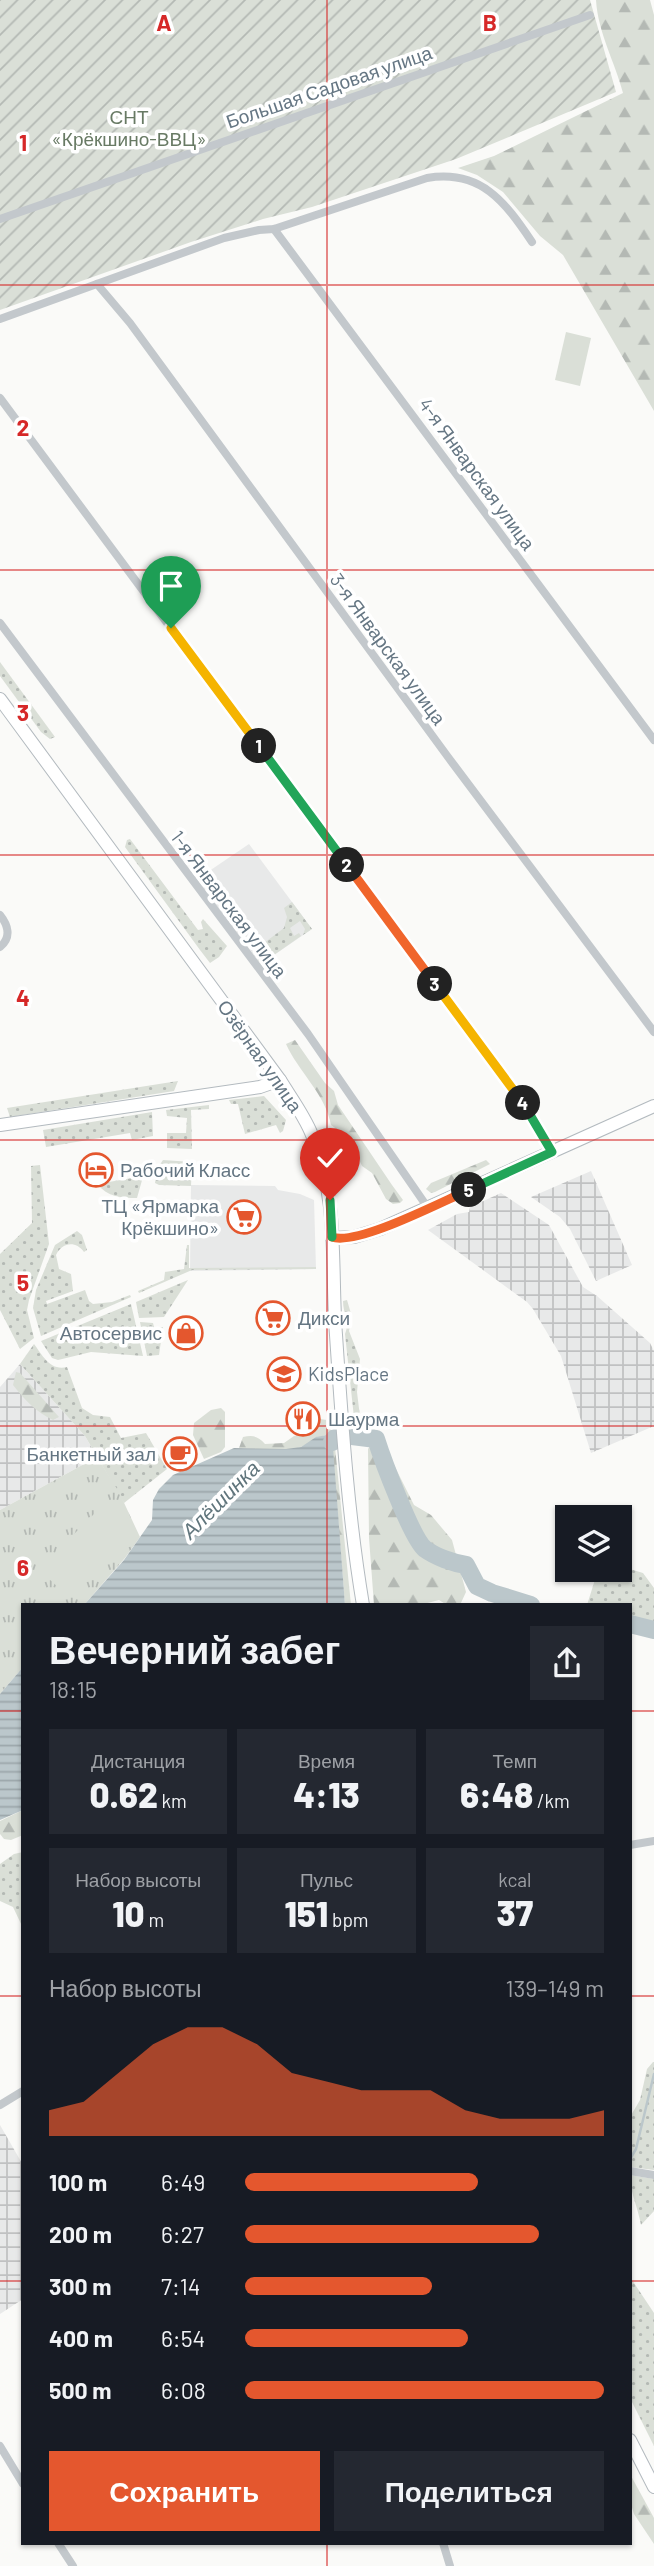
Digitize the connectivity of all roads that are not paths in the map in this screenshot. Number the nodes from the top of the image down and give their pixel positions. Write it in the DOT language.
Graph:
graph roads {
  1 [pos="590,15"];
  2 [pos="0,219"];
  3 [pos="274,229"];
  4 [pos="532,242"];
  5 [pos="97,284"];
  6 [pos="0,318"];
  7 [pos="0,398"];
  8 [pos="0,623"];
  9 [pos="0,699"];
  10 [pos="654,740"];
  11 [pos="0,915"];
  12 [pos="0,947"];
  13 [pos="654,1032"];
  14 [pos="279,1080"];
  15 [pos="654,1107"];
  16 [pos="0,1125"];
  17 [pos="552,1152"];
  18 [pos="428,1208"];
  19 [pos="332,1238"];
  20 [pos="363,1603"];
  21 [pos="654,1841"];
  22 [pos="632,1844"];
  23 [pos="21,2092"];
  24 [pos="0,2105"];
  25 [pos="632,2171"];
  26 [pos="654,2175"];
  27 [pos="632,2443"];
  28 [pos="632,2444"];
  29 [pos="0,2446"];
  30 [pos="654,2477"];
  31 [pos="21,2478"];
  32 [pos="654,2487"];
  33 [pos="59,2545"];
  34 [pos="444,2545"];
  35 [pos="73,2566"];
  36 [pos="450,2566"];
  1 -- 2 [label="street, Большая Садовая улица"];
  3 -- 4 [label="street"];
  3 -- 5 [label="street"];
  3 -- 10 [label="street, 4-я Январская улица"];
  5 -- 6 [label="street"];
  5 -- 13 [label="street, 3-я Январская улица"];
  7 -- 17 [label="street"];
  8 -- 18 [label="street, 1-я Январская улица"];
  9 -- 14 [label="main road, Озёрная улица"];
  11 -- 12 [label="street"];
  14 -- 16 [label="main road"];
  14 -- 19 [label="main road, Озёрная улица"];
  15 -- 17 [label="main road"];
  17 -- 18 [label="main road"];
  18 -- 19 [label="main road"];
  19 -- 20 [label="main road, Озёрная улица"];
  21 -- 22 [label="street"];
  23 -- 24 [label="street"];
  25 -- 26 [label="street"];
  27 -- 30 [label="main road"];
  28 -- 32 [label="main road"];
  29 -- 31 [label="street"];
  33 -- 35 [label="street"];
  34 -- 36 [label="street"];
}
